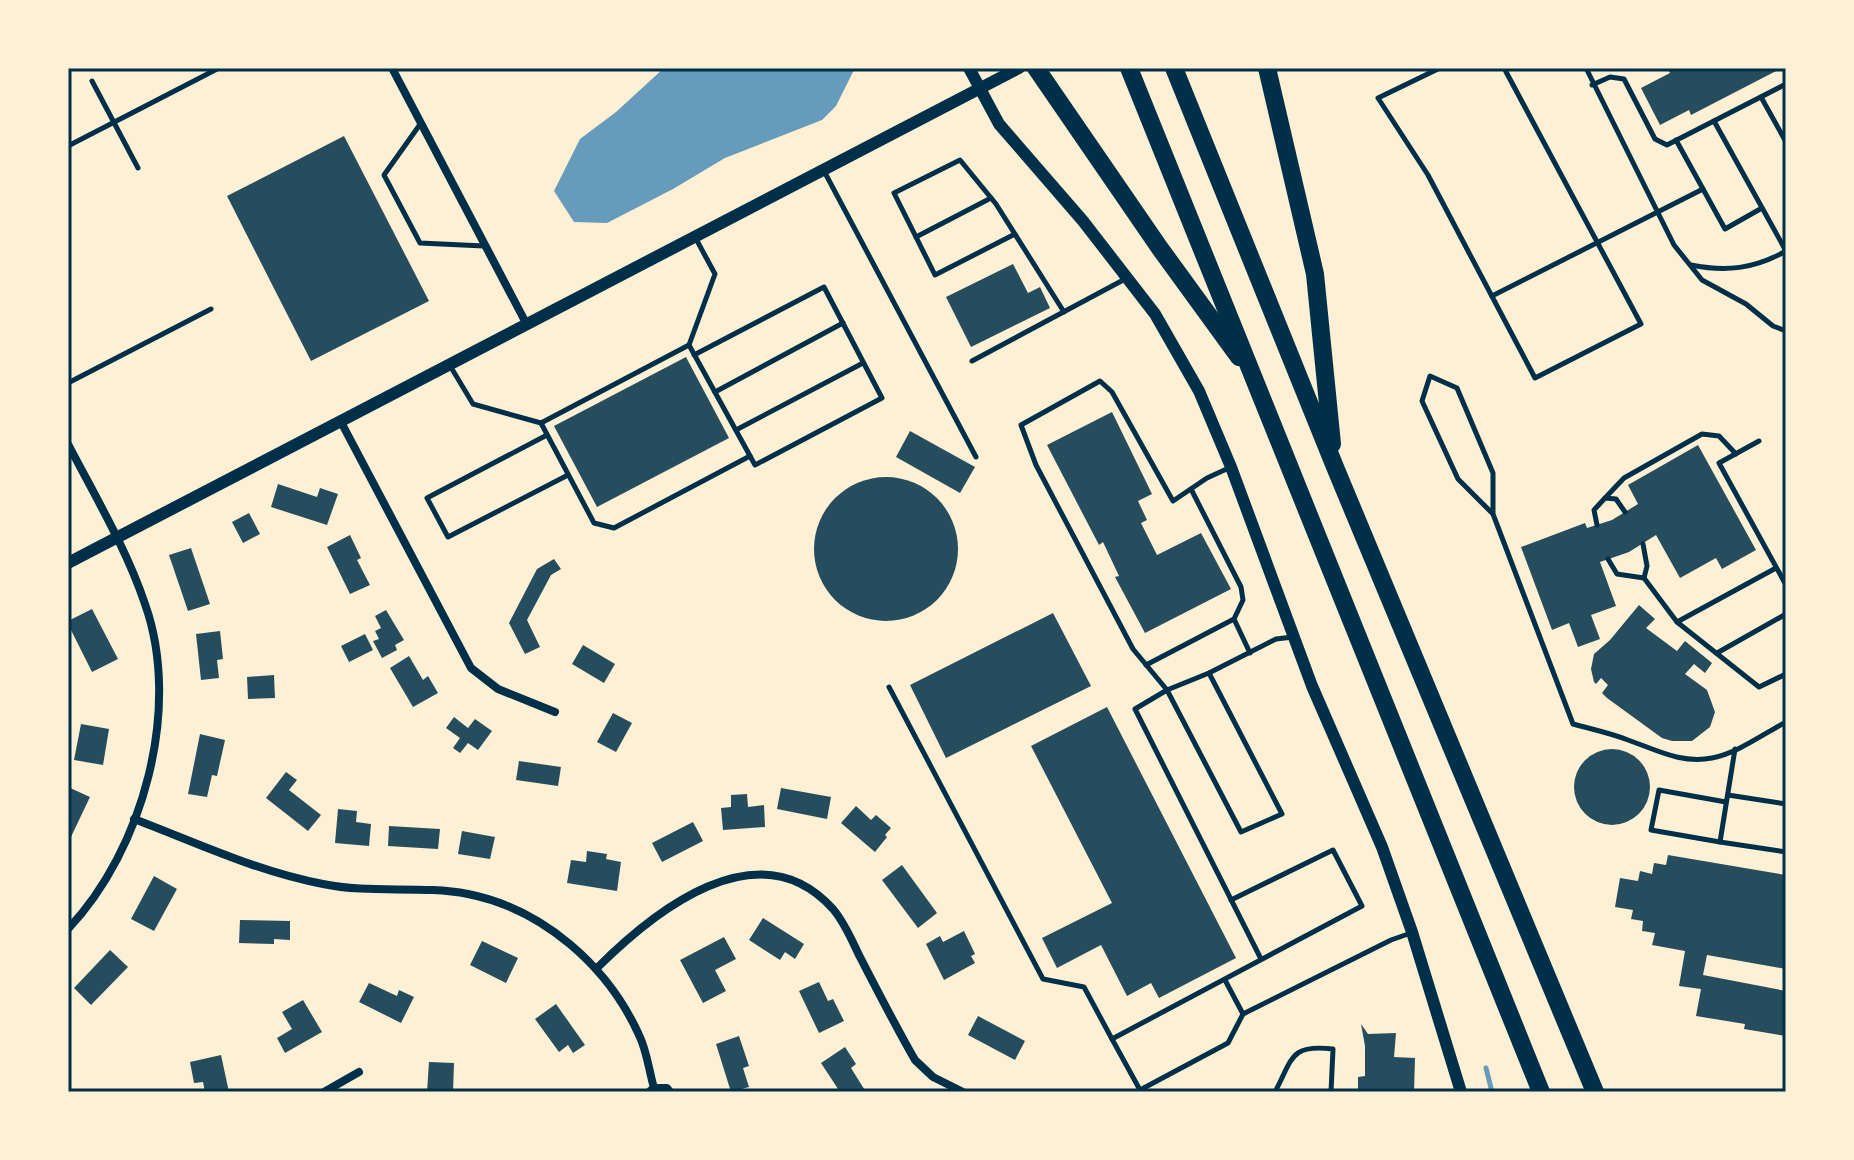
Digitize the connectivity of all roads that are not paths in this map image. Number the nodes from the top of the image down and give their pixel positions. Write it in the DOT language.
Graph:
graph roads {
  1 [pos="219,68"];
  2 [pos="392,68"];
  3 [pos="969,68"];
  4 [pos="1019,68"];
  5 [pos="1036,68"];
  6 [pos="1129,68"];
  7 [pos="1174,68"];
  8 [pos="1267,68"];
  9 [pos="1440,68"];
  10 [pos="1504,68"];
  11 [pos="1586,68"];
  12 [pos="92,81"];
  13 [pos="1786,84"];
  14 [pos="1592,85"];
  15 [pos="979,88"];
  16 [pos="1761,97"];
  17 [pos="1714,121"];
  18 [pos="114,122"];
  19 [pos="421,123"];
  20 [pos="1676,140"];
  21 [pos="1786,142"];
  22 [pos="68,146"];
  23 [pos="138,168"];
  24 [pos="824,170"];
  25 [pos="1703,189"];
  26 [pos="991,198"];
  27 [pos="1762,208"];
  28 [pos="1657,212"];
  29 [pos="1015,234"];
  30 [pos="695,236"];
  31 [pos="916,237"];
  32 [pos="1597,243"];
  33 [pos="485,246"];
  34 [pos="1786,251"];
  35 [pos="1690,265"];
  36 [pos="1128,277"];
  37 [pos="1492,296"];
  38 [pos="211,309"];
  39 [pos="1064,312"];
  40 [pos="526,323"];
  41 [pos="843,323"];
  42 [pos="1786,331"];
  43 [pos="689,345"];
  44 [pos="694,355"];
  45 [pos="972,361"];
  46 [pos="863,363"];
  47 [pos="449,364"];
  48 [pos="1255,380"];
  49 [pos="68,383"];
  50 [pos="715,392"];
  51 [pos="341,422"];
  52 [pos="541,423"];
  53 [pos="736,430"];
  54 [pos="547,435"];
  55 [pos="1759,441"];
  56 [pos="68,444"];
  57 [pos="1736,454"];
  58 [pos="750,456"];
  59 [pos="976,457"];
  60 [pos="1231,467"];
  61 [pos="1335,467"];
  62 [pos="568,475"];
  63 [pos="1191,489"];
  64 [pos="1605,498"];
  65 [pos="1625,512"];
  66 [pos="1493,514"];
  67 [pos="1597,525"];
  68 [pos="116,538"];
  69 [pos="1643,544"];
  70 [pos="1608,559"];
  71 [pos="68,563"];
  72 [pos="1776,568"];
  73 [pos="1644,578"];
  74 [pos="1786,585"];
  75 [pos="1786,614"];
  76 [pos="1234,619"];
  77 [pos="1677,622"];
  78 [pos="1293,637"];
  79 [pos="1250,653"];
  80 [pos="1716,653"];
  81 [pos="1146,665"];
  82 [pos="1209,673"];
  83 [pos="1786,674"];
  84 [pos="889,687"];
  85 [pos="1167,690"];
  86 [pos="555,712"];
  87 [pos="1786,722"];
  88 [pos="1735,749"];
  89 [pos="1727,798"];
  90 [pos="1786,804"];
  91 [pos="134,819"];
  92 [pos="1720,842"];
  93 [pos="1786,852"];
  94 [pos="1231,900"];
  95 [pos="68,929"];
  96 [pos="1412,932"];
  97 [pos="1261,959"];
  98 [pos="596,969"];
  99 [pos="1225,980"];
  100 [pos="1243,1014"];
  101 [pos="1112,1039"];
  102 [pos="359,1072"];
  103 [pos="652,1090"];
  104 [pos="324,1092"];
  105 [pos="670,1092"];
  106 [pos="963,1092"];
  107 [pos="1275,1092"];
  108 [pos="1331,1092"];
  109 [pos="1461,1092"];
  110 [pos="1541,1092"];
  111 [pos="1595,1092"];
  1 -- 18 [label="lane"];
  2 -- 19 [label="street"];
  3 -- 15 [label="street"];
  4 -- 15 [label="street"];
  5 -- 48 [label="highway"];
  6 -- 48 [label="highway"];
  7 -- 61 [label="highway"];
  8 -- 61 [label="highway"];
  9 -- 37 [label="lane"];
  10 -- 32 [label="lane"];
  11 -- 14 [label="lane"];
  12 -- 18 [label="lane"];
  13 -- 16 [label="lane"];
  14 -- 20 [label="lane"];
  14 -- 28 [label="lane"];
  15 -- 24 [label="street"];
  15 -- 36 [label="street"];
  16 -- 17 [label="lane"];
  16 -- 21 [label="lane"];
  17 -- 20 [label="lane"];
  17 -- 27 [label="lane"];
  18 -- 22 [label="lane"];
  18 -- 23 [label="lane"];
  19 -- 33 [label="street"];
  19 -- 33 [label="lane"];
  20 -- 25 [label="lane"];
  24 -- 30 [label="street"];
  24 -- 59 [label="lane"];
  25 -- 27 [label="lane"];
  25 -- 28 [label="lane"];
  26 -- 29 [label="lane"];
  26 -- 31 [label="lane"];
  26 -- 31 [label="lane"];
  27 -- 34 [label="lane"];
  28 -- 32 [label="lane"];
  28 -- 35 [label="lane"];
  29 -- 31 [label="lane"];
  29 -- 39 [label="lane"];
  30 -- 40 [label="street"];
  30 -- 43 [label="lane"];
  32 -- 37 [label="lane"];
  32 -- 37 [label="lane"];
  33 -- 40 [label="street"];
  34 -- 35 [label="lane"];
  35 -- 42 [label="lane"];
  36 -- 39 [label="lane"];
  36 -- 60 [label="street"];
  38 -- 49 [label="lane"];
  39 -- 45 [label="lane"];
  40 -- 47 [label="street"];
  41 -- 44 [label="lane"];
  41 -- 46 [label="lane"];
  41 -- 50 [label="lane"];
  43 -- 44 [label="lane"];
  43 -- 52 [label="lane"];
  44 -- 50 [label="lane"];
  46 -- 53 [label="lane"];
  46 -- 58 [label="lane"];
  47 -- 51 [label="street"];
  47 -- 52 [label="lane"];
  48 -- 110 [label="highway"];
  50 -- 53 [label="lane"];
  51 -- 68 [label="street"];
  51 -- 86 [label="street"];
  52 -- 54 [label="lane"];
  53 -- 58 [label="lane"];
  54 -- 62 [label="lane"];
  54 -- 62 [label="lane"];
  55 -- 57 [label="lane"];
  56 -- 68 [label="street"];
  57 -- 64 [label="lane"];
  57 -- 72 [label="lane"];
  58 -- 62 [label="lane"];
  60 -- 63 [label="lane"];
  60 -- 78 [label="street"];
  61 -- 111 [label="highway"];
  63 -- 76 [label="lane"];
  63 -- 81 [label="lane"];
  64 -- 65 [label="lane"];
  64 -- 67 [label="lane"];
  66 -- 66 [label="lane"];
  66 -- 88 [label="lane"];
  68 -- 71 [label="street"];
  68 -- 91 [label="street"];
  69 -- 73 [label="lane"];
  70 -- 73 [label="lane"];
  72 -- 74 [label="lane"];
  72 -- 77 [label="lane"];
  73 -- 77 [label="lane"];
  75 -- 80 [label="lane"];
  76 -- 79 [label="lane"];
  76 -- 81 [label="lane"];
  77 -- 80 [label="lane"];
  78 -- 79 [label="lane"];
  78 -- 96 [label="street"];
  79 -- 82 [label="lane"];
  80 -- 83 [label="lane"];
  81 -- 85 [label="lane"];
  82 -- 85 [label="lane"];
  82 -- 85 [label="lane"];
  84 -- 101 [label="lane"];
  85 -- 94 [label="lane"];
  87 -- 88 [label="lane"];
  88 -- 89 [label="lane"];
  89 -- 90 [label="lane"];
  89 -- 92 [label="lane"];
  89 -- 92 [label="lane"];
  91 -- 95 [label="street"];
  91 -- 98 [label="street"];
  92 -- 93 [label="lane"];
  94 -- 97 [label="lane"];
  94 -- 97 [label="lane"];
  96 -- 100 [label="lane"];
  96 -- 109 [label="street"];
  97 -- 99 [label="lane"];
  98 -- 103 [label="street"];
  98 -- 106 [label="street"];
  99 -- 100 [label="lane"];
  99 -- 101 [label="lane"];
  100 -- 101 [label="lane"];
  102 -- 104 [label="street"];
  103 -- 105 [label="street"];
  107 -- 108 [label="lane"];
}
